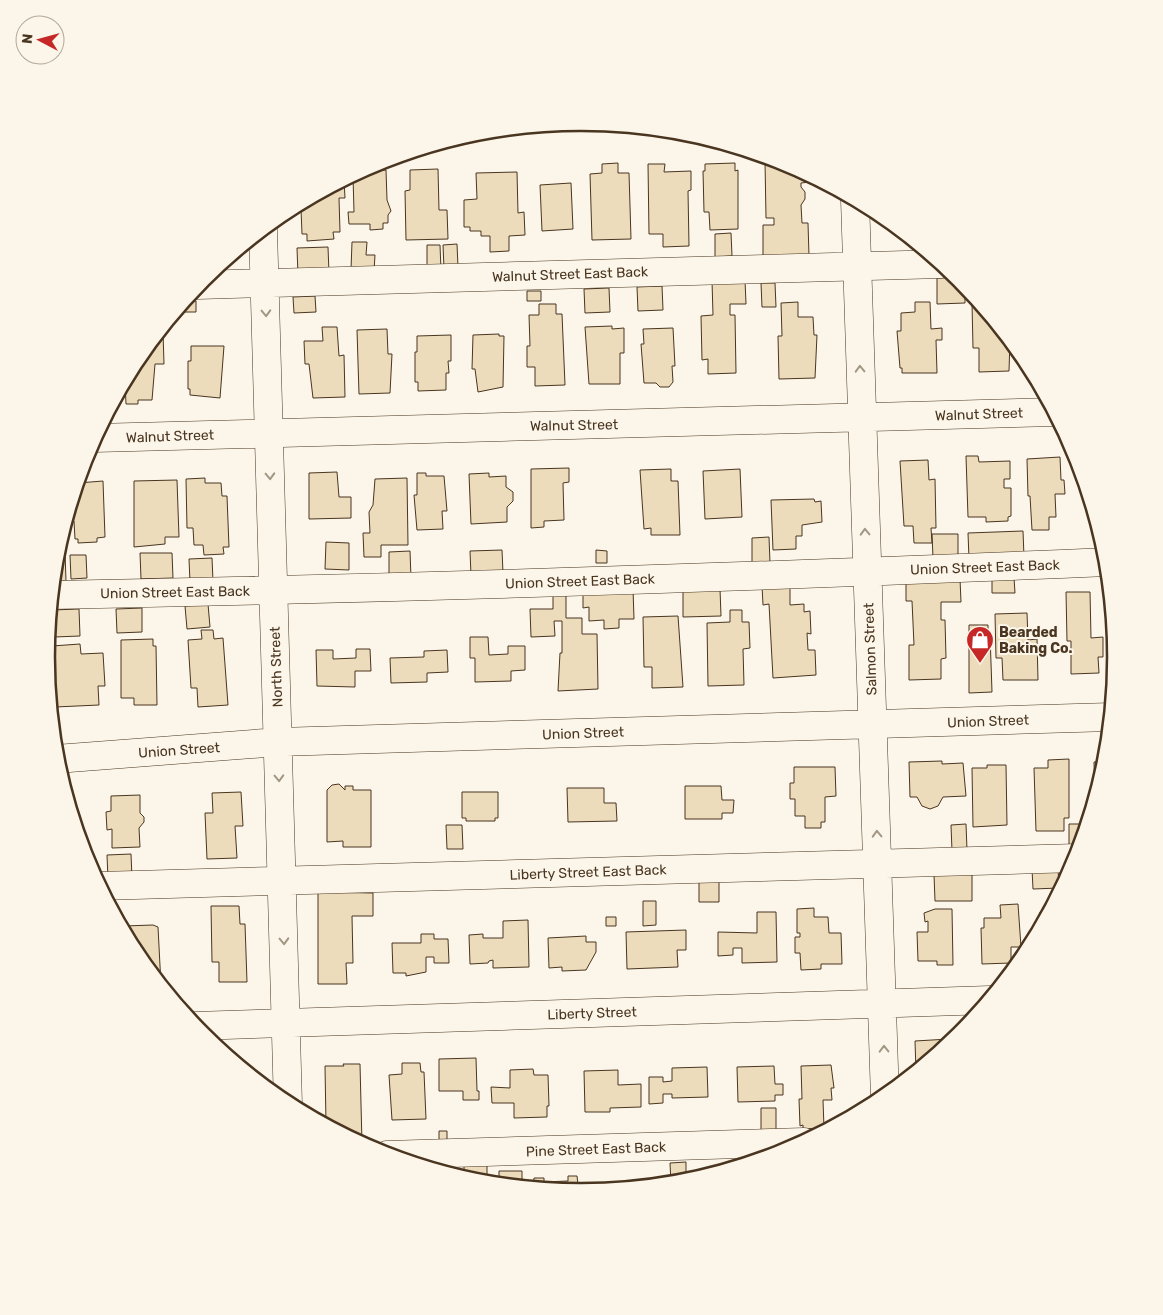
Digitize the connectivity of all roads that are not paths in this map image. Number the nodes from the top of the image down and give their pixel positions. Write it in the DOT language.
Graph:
graph roads {
  1 [pos="855,208"];
  2 [pos="263,238"];
  3 [pos="931,264"];
  4 [pos="857,266"];
  5 [pos="265,284"];
  6 [pos="209,285"];
  7 [pos="1047,412"];
  8 [pos="861,418"];
  9 [pos="269,432"];
  10 [pos="103,438"];
  11 [pos="1099,562"];
  12 [pos="867,572"];
  13 [pos="274,590"];
  14 [pos="59,595"];
  15 [pos="1104,717"];
  16 [pos="873,724"];
  17 [pos="278,742"];
  18 [pos="65,759"];
  19 [pos="1068,858"];
  20 [pos="878,864"];
  21 [pos="282,880"];
  22 [pos="107,886"];
  23 [pos="981,1000"];
  24 [pos="883,1003"];
  25 [pos="286,1024"];
  26 [pos="205,1026"];
  27 [pos="885,1087"];
  28 [pos="288,1094"];
  29 [pos="786,1143"];
  30 [pos="408,1154"];
  1 -- 4 [label="street, Salmon Street"];
  2 -- 5 [label="street, North Street"];
  3 -- 4 [label="street, Walnut Street East Back"];
  4 -- 5 [label="street, Walnut Street East Back"];
  8 -- 4 [label="street, Salmon Street, one-way"];
  5 -- 6 [label="street, Walnut Street East Back"];
  5 -- 9 [label="street, North Street, one-way"];
  7 -- 8 [label="street, Walnut Street"];
  8 -- 9 [label="street, Walnut Street"];
  12 -- 8 [label="street, Salmon Street, one-way"];
  9 -- 10 [label="street, Walnut Street"];
  9 -- 13 [label="street, North Street, one-way"];
  11 -- 12 [label="street, Union Street East Back"];
  12 -- 13 [label="street, Union Street East Back"];
  12 -- 16 [label="street, Salmon Street"];
  13 -- 14 [label="street, Union Street East Back"];
  13 -- 17 [label="street, North Street"];
  15 -- 16 [label="street, Union Street"];
  16 -- 17 [label="street, Union Street"];
  20 -- 16 [label="street, Salmon Street, one-way"];
  17 -- 18 [label="street, Union Street"];
  17 -- 21 [label="street, North Street, one-way"];
  19 -- 20 [label="street, Liberty Street East Back"];
  20 -- 21 [label="street, Liberty Street East Back"];
  20 -- 24 [label="street, Salmon Street"];
  21 -- 22 [label="street, Liberty Street East Back"];
  21 -- 25 [label="street, North Street, one-way"];
  23 -- 24 [label="street, Liberty Street"];
  24 -- 25 [label="street, Liberty Street"];
  27 -- 24 [label="street, Salmon Street, one-way"];
  25 -- 26 [label="street, Liberty Street"];
  25 -- 28 [label="street, North Street"];
  29 -- 30 [label="street, Pine Street East Back"];
}
